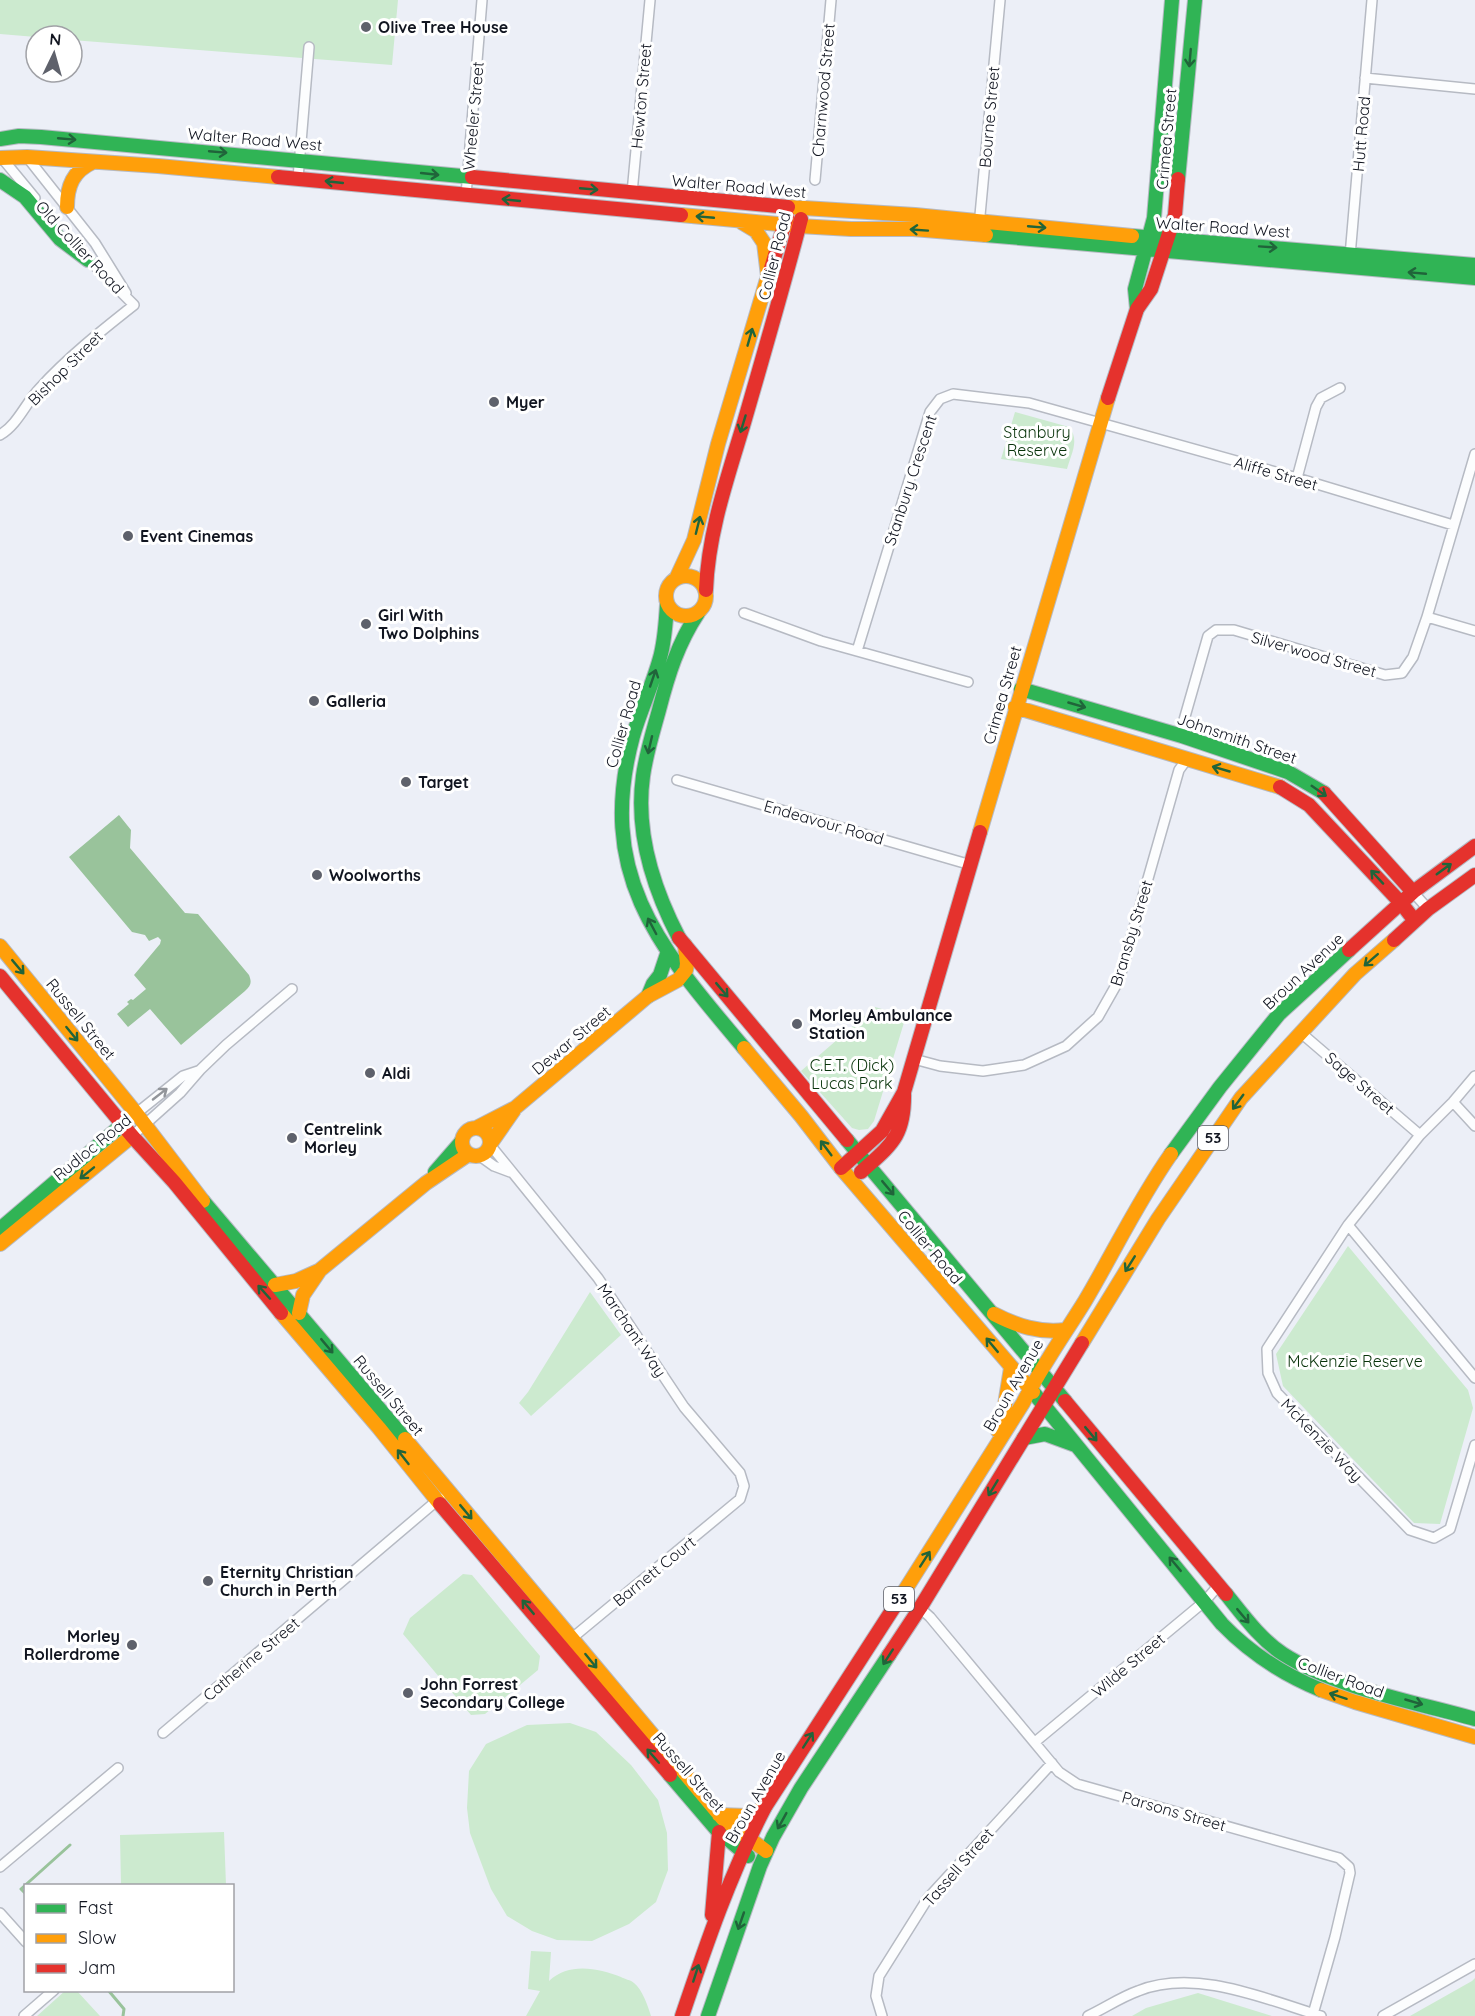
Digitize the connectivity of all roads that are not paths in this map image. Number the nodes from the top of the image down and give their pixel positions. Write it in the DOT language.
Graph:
graph roads {
  1 [pos="482,0"];
  2 [pos="650,0"];
  3 [pos="831,0"];
  4 [pos="1000,0"];
  5 [pos="1172,0"];
  6 [pos="1195,0"];
  7 [pos="1372,0"];
  8 [pos="309,47"];
  9 [pos="1365,78"];
  10 [pos="1475,89"];
  11 [pos="0,126"];
  12 [pos="4,138"];
  13 [pos="1,157"];
  14 [pos="27,158"];
  15 [pos="299,160"];
  16 [pos="96,161"];
  17 [pos="468,177"];
  18 [pos="298,178"];
  19 [pos="0,180"];
  20 [pos="815,180"];
  21 [pos="632,193"];
  22 [pos="466,195"];
  23 [pos="67,207"];
  24 [pos="796,207"];
  25 [pos="736,220"];
  26 [pos="784,225"];
  27 [pos="800,226"];
  28 [pos="978,228"];
  29 [pos="1148,243"];
  30 [pos="1166,245"];
  31 [pos="88,260"];
  32 [pos="1350,260"];
  33 [pos="1475,265"];
  34 [pos="768,276"];
  35 [pos="1475,278"];
  36 [pos="134,305"];
  37 [pos="1137,309"];
  38 [pos="1340,388"];
  39 [pos="1100,423"];
  40 [pos="0,435"];
  41 [pos="1475,454"];
  42 [pos="1297,478"];
  43 [pos="1453,525"];
  44 [pos="676,579"];
  45 [pos="706,590"];
  46 [pos="667,604"];
  47 [pos="698,613"];
  48 [pos="744,613"];
  49 [pos="1427,617"];
  50 [pos="1475,631"];
  51 [pos="857,651"];
  52 [pos="968,682"];
  53 [pos="1021,688"];
  54 [pos="1015,707"];
  55 [pos="1182,736"];
  56 [pos="1187,759"];
  57 [pos="677,780"];
  58 [pos="1475,846"];
  59 [pos="971,865"];
  60 [pos="1475,875"];
  61 [pos="1413,892"];
  62 [pos="1401,903"];
  63 [pos="1428,909"];
  64 [pos="1415,921"];
  65 [pos="685,945"];
  66 [pos="0,947"];
  67 [pos="668,954"];
  68 [pos="0,975"];
  69 [pos="683,975"];
  70 [pos="292,989"];
  71 [pos="648,996"];
  72 [pos="1300,1032"];
  73 [pos="914,1059"];
  74 [pos="200,1070"];
  75 [pos="1475,1076"];
  76 [pos="904,1092"];
  77 [pos="1453,1102"];
  78 [pos="515,1108"];
  79 [pos="136,1113"];
  80 [pos="123,1124"];
  81 [pos="145,1125"];
  82 [pos="1475,1126"];
  83 [pos="478,1127"];
  84 [pos="1420,1135"];
  85 [pos="132,1136"];
  86 [pos="462,1141"];
  87 [pos="491,1144"];
  88 [pos="859,1152"];
  89 [pos="475,1155"];
  90 [pos="868,1165"];
  91 [pos="841,1168"];
  92 [pos="510,1172"];
  93 [pos="852,1180"];
  94 [pos="426,1183"];
  95 [pos="1348,1225"];
  96 [pos="0,1228"];
  97 [pos="0,1244"];
  98 [pos="320,1270"];
  99 [pos="275,1286"];
  100 [pos="284,1305"];
  101 [pos="986,1309"];
  102 [pos="298,1313"];
  103 [pos="1065,1330"];
  104 [pos="1011,1368"];
  105 [pos="1039,1372"];
  106 [pos="1475,1378"];
  107 [pos="1030,1389"];
  108 [pos="1054,1389"];
  109 [pos="1043,1405"];
  110 [pos="1024,1438"];
  111 [pos="1475,1445"];
  112 [pos="1077,1446"];
  113 [pos="990,1457"];
  114 [pos="742,1493"];
  115 [pos="443,1496"];
  116 [pos="1218,1586"];
  117 [pos="1205,1601"];
  118 [pos="920,1608"];
  119 [pos="568,1642"];
  120 [pos="1475,1719"];
  121 [pos="163,1733"];
  122 [pos="1475,1737"];
  123 [pos="1035,1742"];
  124 [pos="1052,1763"];
  125 [pos="118,1768"];
  126 [pos="765,1807"];
  127 [pos="719,1815"];
  128 [pos="719,1832"];
  129 [pos="748,1838"];
  130 [pos="766,1851"];
  131 [pos="742,1852"];
  132 [pos="760,1866"];
  133 [pos="0,1867"];
  134 [pos="0,1913"];
  135 [pos="710,1930"];
  136 [pos="24,1940"];
  137 [pos="1475,1964"];
  138 [pos="52,1992"];
  139 [pos="1317,2015"];
  140 [pos="24,2016"];
  141 [pos="682,2016"];
  142 [pos="708,2016"];
  143 [pos="882,2016"];
  144 [pos="1088,2016"];
  145 [pos="1383,2016"];
  1 -- 17 [label="street, Wheeler Street"];
  2 -- 21 [label="street, Hewton Street"];
  3 -- 20 [label="street, Charnwood Street"];
  4 -- 28 [label="street, Bourne Street"];
  5 -- 29 [label="main road, Crimea Street"];
  6 -- 30 [label="main road, Crimea Street, one-way"];
  7 -- 9 [label="street, Hutt Road"];
  8 -- 15 [label="street"];
  9 -- 10 [label="street"];
  9 -- 32 [label="street, Hutt Road"];
  11 -- 12 [label="main road"];
  12 -- 14 [label="main road"];
  12 -- 15 [label="main road, Walter Road West, one-way"];
  13 -- 14 [label="main road, Walter Road West"];
  13 -- 31 [label="street, Old Collier Road"];
  14 -- 16 [label="main road, Walter Road West"];
  14 -- 23 [label="street, Old Collier Road"];
  15 -- 17 [label="main road, Walter Road West, one-way"];
  15 -- 18 [label="street"];
  16 -- 18 [label="main road, Walter Road West"];
  16 -- 23 [label="main road"];
  17 -- 21 [label="main road, Walter Road West, one-way"];
  17 -- 22 [label="street, Wheeler Street"];
  22 -- 18 [label="main road, Walter Road West, one-way"];
  19 -- 31 [label="main road"];
  21 -- 24 [label="main road, Walter Road West"];
  25 -- 22 [label="main road, Walter Road West, one-way"];
  23 -- 36 [label="street, Old Collier Road"];
  24 -- 26 [label="main road, Collier Road"];
  24 -- 27 [label="main road, Collier Road"];
  24 -- 28 [label="main road, Walter Road West"];
  25 -- 26 [label="main road, Walter Road West"];
  25 -- 34 [label="main road, Collier Road"];
  26 -- 27 [label="main road, Walter Road West"];
  26 -- 34 [label="main road, Collier Road"];
  28 -- 27 [label="main road, Walter Road West, one-way"];
  27 -- 45 [label="main road, Collier Road, one-way"];
  28 -- 29 [label="main road, Walter Road West"];
  29 -- 30 [label="main road, Walter Road West"];
  29 -- 37 [label="main road, Crimea Street"];
  30 -- 32 [label="main road, Walter Road West"];
  30 -- 37 [label="main road, Crimea Street"];
  31 -- 36 [label="street, Old Collier Road"];
  32 -- 33 [label="main road, Walter Road West"];
  35 -- 32 [label="main road, Walter Road West, one-way"];
  44 -- 34 [label="main road, Collier Road, one-way"];
  36 -- 40 [label="street, Bishop Street"];
  37 -- 39 [label="main road, Crimea Street"];
  38 -- 42 [label="street"];
  39 -- 42 [label="street, Aliffe Street"];
  39 -- 51 [label="street, Stanbury Crescent"];
  39 -- 53 [label="main road, Crimea Street"];
  41 -- 43 [label="street, Silverwood Street"];
  42 -- 43 [label="street, Aliffe Street"];
  43 -- 49 [label="street, Silverwood Street"];
  44 -- 45 [label="main road"];
  44 -- 46 [label="main road"];
  45 -- 47 [label="main road"];
  46 -- 47 [label="main road"];
  67 -- 46 [label="main road, Collier Road, one-way"];
  47 -- 65 [label="main road, Collier Road, one-way"];
  48 -- 51 [label="street"];
  49 -- 50 [label="street"];
  49 -- 55 [label="street, Silverwood Street"];
  51 -- 52 [label="street"];
  53 -- 54 [label="main road, Crimea Street"];
  53 -- 55 [label="main road, Johnsmith Street, one-way"];
  54 -- 56 [label="main road, Johnsmith Street"];
  54 -- 59 [label="main road, Crimea Street"];
  55 -- 61 [label="main road, Johnsmith Street, one-way"];
  62 -- 56 [label="main road, Johnsmith Street, one-way"];
  56 -- 73 [label="street, Bransby Street"];
  57 -- 59 [label="street, Endeavour Road"];
  61 -- 58 [label="main road, Broun Avenue / 53, one-way"];
  59 -- 73 [label="main road, Crimea Street"];
  60 -- 63 [label="main road, 53"];
  61 -- 62 [label="main road, Broun Avenue / 53"];
  61 -- 63 [label="street, Johnsmith Street"];
  62 -- 64 [label="main road, Johnsmith Street"];
  62 -- 103 [label="main road, Broun Avenue / 53"];
  63 -- 64 [label="main road, 53"];
  64 -- 72 [label="main road, 53, one-way"];
  65 -- 69 [label="main road"];
  65 -- 88 [label="main road, Collier Road, one-way"];
  66 -- 79 [label="main road, Russell Street, one-way"];
  67 -- 69 [label="main road, Collier Road"];
  67 -- 71 [label="main road, Dewar Street"];
  68 -- 80 [label="main road, Russell Street"];
  69 -- 71 [label="main road, Dewar Street"];
  91 -- 69 [label="main road, Collier Road, one-way"];
  70 -- 74 [label="street, Rudloc Road"];
  71 -- 78 [label="main road, Dewar Street"];
  72 -- 84 [label="street, Sage Street"];
  72 -- 108 [label="main road, 53, one-way"];
  73 -- 76 [label="main road, Crimea Street"];
  79 -- 74 [label="street, Rudloc Road, one-way"];
  74 -- 81 [label="street, Rudloc Road"];
  75 -- 77 [label="street, McKenzie Way"];
  76 -- 88 [label="main road, Crimea Street"];
  76 -- 90 [label="main road, Crimea Street"];
  77 -- 82 [label="street"];
  77 -- 84 [label="street, McKenzie Way"];
  78 -- 83 [label="main road, Dewar Street"];
  78 -- 87 [label="main road, Dewar Street"];
  79 -- 80 [label="street, Rudloc Road"];
  79 -- 81 [label="main road, Russell Street"];
  80 -- 85 [label="main road, Russell Street"];
  80 -- 96 [label="main road, Rudloc Road"];
  81 -- 85 [label="street, Rudloc Road"];
  81 -- 99 [label="main road, Russell Street"];
  83 -- 86 [label="main road"];
  83 -- 87 [label="main road"];
  84 -- 95 [label="street, McKenzie Way"];
  85 -- 97 [label="main road, Rudloc Road, one-way"];
  100 -- 85 [label="main road, Russell Street, one-way"];
  86 -- 89 [label="main road"];
  86 -- 94 [label="main road"];
  87 -- 89 [label="main road"];
  87 -- 92 [label="street, Marchant Way"];
  88 -- 90 [label="main road, Collier Road"];
  88 -- 91 [label="main road, Crimea Street"];
  89 -- 92 [label="street, Marchant Way"];
  89 -- 94 [label="main road"];
  90 -- 93 [label="main road, Crimea Street"];
  90 -- 101 [label="main road, Collier Road, one-way"];
  91 -- 93 [label="main road, Collier Road"];
  92 -- 114 [label="street, Marchant Way"];
  104 -- 93 [label="main road, Collier Road, one-way"];
  94 -- 98 [label="main road"];
  95 -- 106 [label="street"];
  95 -- 111 [label="street, McKenzie Way"];
  98 -- 99 [label="main road"];
  98 -- 102 [label="main road"];
  99 -- 100 [label="main road, Russell Street"];
  100 -- 102 [label="main road, Russell Street"];
  115 -- 100 [label="main road, Russell Street, one-way"];
  101 -- 103 [label="main road"];
  101 -- 105 [label="main road, Collier Road"];
  102 -- 115 [label="main road, Russell Street, one-way"];
  103 -- 105 [label="main road, Broun Avenue / 53"];
  104 -- 107 [label="main road, Collier Road"];
  104 -- 113 [label="main road"];
  105 -- 107 [label="main road, Broun Avenue / 53"];
  105 -- 108 [label="main road, Collier Road"];
  107 -- 109 [label="main road, Collier Road"];
  107 -- 113 [label="main road, Broun Avenue / 53"];
  108 -- 109 [label="main road, 53"];
  108 -- 116 [label="main road, Collier Road, one-way"];
  109 -- 110 [label="main road, 53"];
  109 -- 112 [label="main road, Collier Road"];
  110 -- 112 [label="main road"];
  110 -- 118 [label="main road, 53, one-way"];
  117 -- 112 [label="main road, Collier Road, one-way"];
  126 -- 113 [label="main road, Broun Avenue / 53, one-way"];
  114 -- 119 [label="street, Barnett Court"];
  115 -- 119 [label="main road, Russell Street"];
  115 -- 121 [label="street, Catherine Street"];
  116 -- 117 [label="street, Wilde Street"];
  116 -- 120 [label="main road, Collier Road, one-way"];
  122 -- 117 [label="main road, Collier Road, one-way"];
  117 -- 123 [label="street, Wilde Street"];
  118 -- 123 [label="street, Parsons Street"];
  118 -- 130 [label="main road, 53, one-way"];
  119 -- 127 [label="main road, Russell Street, one-way"];
  128 -- 119 [label="main road, Russell Street, one-way"];
  123 -- 124 [label="street, Parsons Street"];
  124 -- 139 [label="street, Parsons Street"];
  124 -- 143 [label="street, Tassell Street"];
  125 -- 133 [label="street"];
  126 -- 127 [label="main road"];
  126 -- 129 [label="main road, Broun Avenue / 53"];
  127 -- 129 [label="main road, Russell Street"];
  128 -- 131 [label="main road, Russell Street"];
  128 -- 135 [label="main road"];
  129 -- 130 [label="main road, Russell Street"];
  129 -- 131 [label="main road, Broun Avenue / 53"];
  130 -- 132 [label="main road, 53"];
  131 -- 132 [label="main road, Russell Street"];
  131 -- 135 [label="main road, Broun Avenue / 53"];
  132 -- 142 [label="main road, 53, one-way"];
  134 -- 136 [label="street"];
  141 -- 135 [label="main road, Broun Avenue / 53, one-way"];
  137 -- 145 [label="street"];
  138 -- 140 [label="street"];
  139 -- 144 [label="street"];
}
